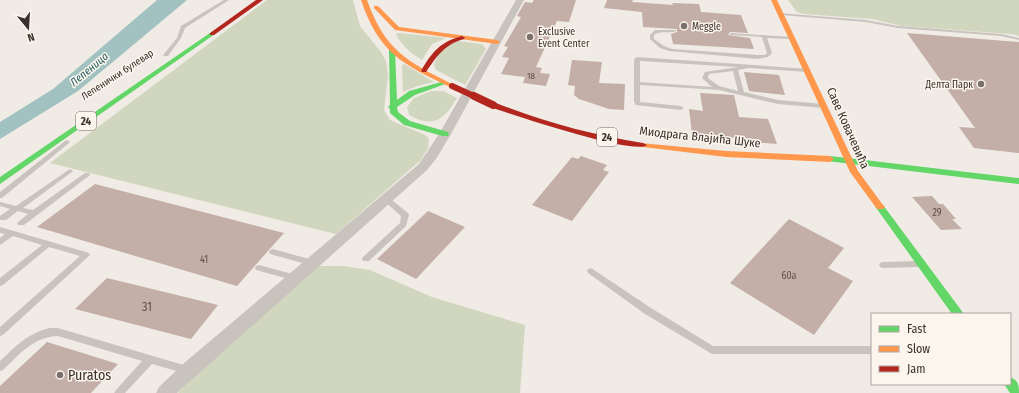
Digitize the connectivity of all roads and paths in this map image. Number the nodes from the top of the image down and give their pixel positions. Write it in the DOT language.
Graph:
graph roads {
  1 [pos="227,0"];
  2 [pos="246,0"];
  3 [pos="260,0"];
  4 [pos="364,0"];
  5 [pos="520,0"];
  6 [pos="774,0"];
  7 [pos="375,2"];
  8 [pos="781,14"];
  9 [pos="674,31"];
  10 [pos="732,34"];
  11 [pos="764,36"];
  12 [pos="465,37"];
  13 [pos="792,38"];
  14 [pos="1019,39"];
  15 [pos="497,42"];
  16 [pos="392,50"];
  17 [pos="166,55"];
  18 [pos="749,66"];
  19 [pos="420,68"];
  20 [pos="734,69"];
  21 [pos="808,70"];
  22 [pos="133,77"];
  23 [pos="636,82"];
  24 [pos="448,84"];
  25 [pos="718,89"];
  26 [pos="741,93"];
  27 [pos="824,106"];
  28 [pos="392,107"];
  29 [pos="681,108"];
  30 [pos="85,122"];
  31 [pos="445,134"];
  32 [pos="848,160"];
  33 [pos="70,171"];
  34 [pos="87,175"];
  35 [pos="0,181"];
  36 [pos="1019,181"];
  37 [pos="0,196"];
  38 [pos="386,199"];
  39 [pos="0,204"];
  40 [pos="16,208"];
  41 [pos="34,213"];
  42 [pos="3,218"];
  43 [pos="21,223"];
  44 [pos="0,230"];
  45 [pos="12,233"];
  46 [pos="0,242"];
  47 [pos="48,244"];
  48 [pos="273,252"];
  49 [pos="366,259"];
  50 [pos="313,263"];
  51 [pos="921,264"];
  52 [pos="883,265"];
  53 [pos="259,268"];
  54 [pos="591,271"];
  55 [pos="296,278"];
  56 [pos="0,283"];
  57 [pos="957,313"];
  58 [pos="0,332"];
  59 [pos="871,350"];
  60 [pos="150,359"];
  61 [pos="0,367"];
  62 [pos="189,370"];
  63 [pos="1011,384"];
  64 [pos="119,393"];
  65 [pos="165,393"];
  66 [pos="1018,393"];
  1 -- 17 [label="lane"];
  2 -- 17 [label="main road, Лепенички булевар"];
  3 -- 30 [label="main road, Лепенички булевар / 24"];
  4 -- 16 [label="main road, Миодрага Влајића Шуке / 24"];
  5 -- 15 [label="street"];
  6 -- 8 [label="main road, Саве Ковачевића"];
  7 -- 12 [label="main road"];
  7 -- 19 [label="main road, Миодрага Влајића Шуке / 24"];
  8 -- 13 [label="main road, Саве Ковачевића"];
  8 -- 14 [label="lane"];
  9 -- 11 [label="lane"];
  10 -- 11 [label="lane"];
  11 -- 13 [label="lane"];
  12 -- 15 [label="main road"];
  12 -- 19 [label="main road"];
  13 -- 21 [label="main road, Саве Ковачевића"];
  15 -- 31 [label="street"];
  16 -- 19 [label="main road, Миодрага Влајића Шуке / 24"];
  16 -- 28 [label="main road"];
  17 -- 22 [label="main road, Лепенички булевар"];
  18 -- 20 [label="lane"];
  18 -- 21 [label="lane"];
  18 -- 23 [label="lane"];
  19 -- 24 [label="main road, Миодрага Влајића Шуке / 24"];
  20 -- 25 [label="lane"];
  20 -- 26 [label="lane"];
  21 -- 27 [label="main road, Саве Ковачевића"];
  23 -- 25 [label="lane"];
  23 -- 29 [label="lane"];
  24 -- 28 [label="main road"];
  24 -- 32 [label="main road, Миодрага Влајића Шуке / 24, bridge"];
  25 -- 26 [label="lane"];
  26 -- 27 [label="lane"];
  27 -- 32 [label="main road, Саве Ковачевића"];
  28 -- 31 [label="main road"];
  30 -- 35 [label="main road, Лепенички булевар / 24"];
  30 -- 37 [label="lane"];
  31 -- 38 [label="street"];
  32 -- 36 [label="main road, Миодрага Влајића Шуке / 24"];
  32 -- 51 [label="main road, Саве Ковачевића"];
  33 -- 40 [label="lane"];
  34 -- 41 [label="lane"];
  38 -- 49 [label="lane"];
  38 -- 50 [label="street"];
  39 -- 40 [label="lane"];
  40 -- 41 [label="lane"];
  40 -- 42 [label="lane"];
  41 -- 43 [label="lane"];
  44 -- 45 [label="lane"];
  45 -- 46 [label="lane"];
  45 -- 47 [label="lane"];
  47 -- 56 [label="lane"];
  47 -- 58 [label="lane"];
  48 -- 50 [label="lane"];
  50 -- 55 [label="street"];
  51 -- 52 [label="lane"];
  51 -- 57 [label="main road, Саве Ковачевића"];
  53 -- 55 [label="lane"];
  54 -- 59 [label="lane"];
  55 -- 62 [label="street"];
  60 -- 61 [label="lane"];
  60 -- 62 [label="lane"];
  60 -- 64 [label="lane"];
  62 -- 65 [label="street"];
  63 -- 66 [label="main road"];
}
